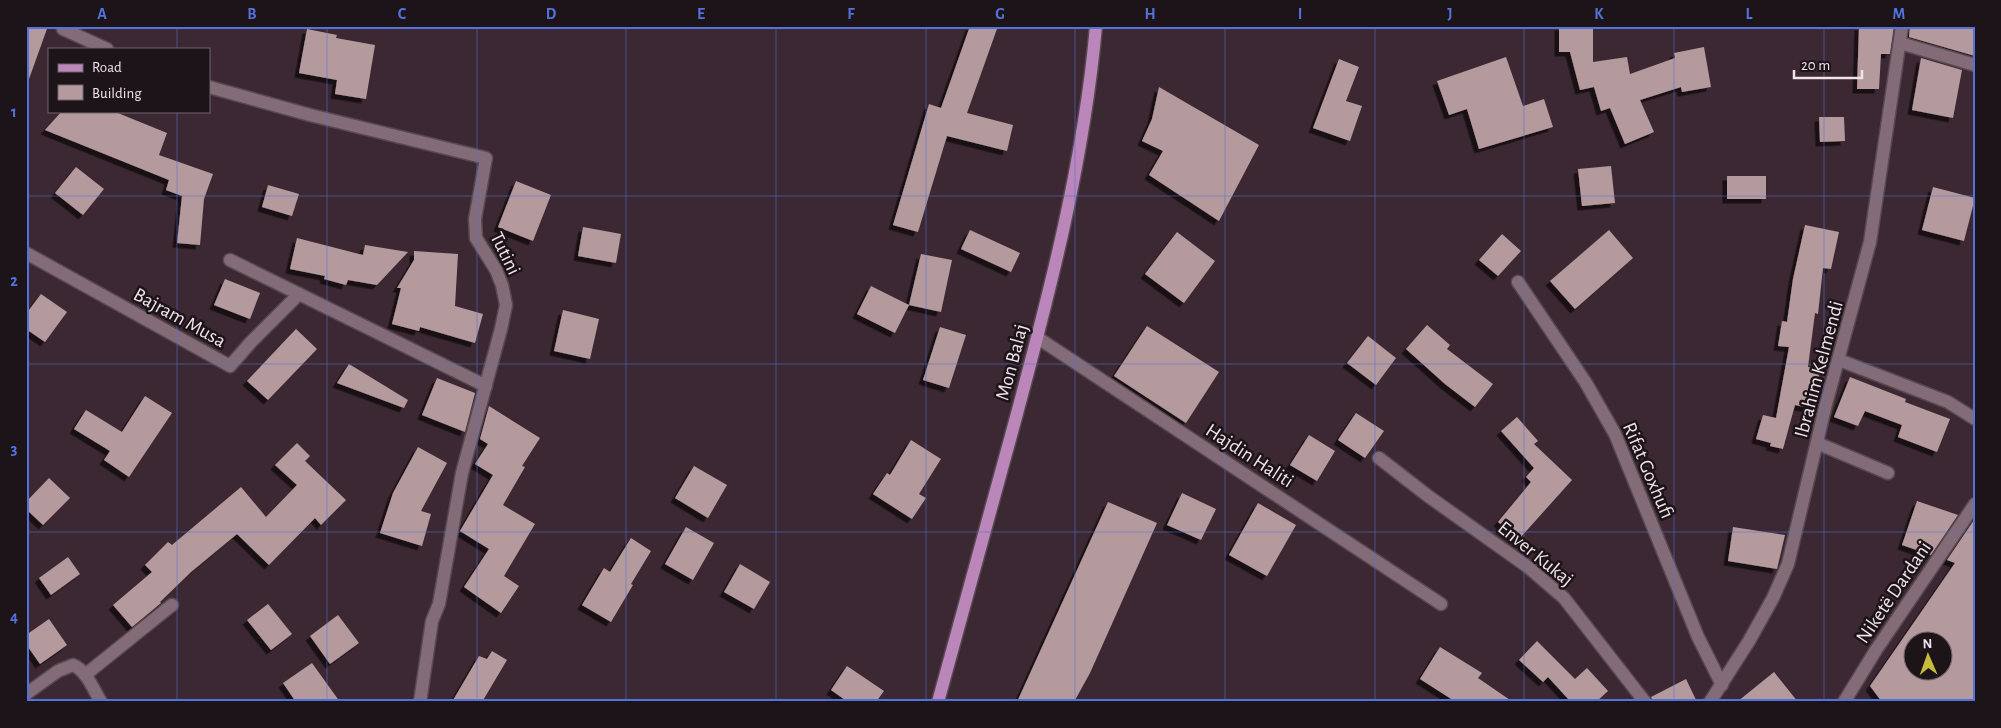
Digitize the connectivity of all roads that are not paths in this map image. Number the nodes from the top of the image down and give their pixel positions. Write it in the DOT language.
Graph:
graph roads {
  1 [pos="1096,26"];
  2 [pos="1902,26"];
  3 [pos="63,29"];
  4 [pos="1900,43"];
  5 [pos="105,48"];
  6 [pos="1975,64"];
  7 [pos="210,87"];
  8 [pos="26,253"];
  9 [pos="230,260"];
  10 [pos="1518,282"];
  11 [pos="299,294"];
  12 [pos="1038,338"];
  13 [pos="1839,360"];
  14 [pos="486,386"];
  15 [pos="1975,418"];
  16 [pos="1817,444"];
  17 [pos="1379,458"];
  18 [pos="1888,473"];
  19 [pos="1975,504"];
  20 [pos="1441,604"];
  21 [pos="172,605"];
  22 [pos="85,675"];
  23 [pos="1722,685"];
  24 [pos="26,694"];
  25 [pos="101,702"];
  26 [pos="420,702"];
  27 [pos="938,702"];
  28 [pos="1645,702"];
  29 [pos="1710,702"];
  30 [pos="1844,702"];
  1 -- 12 [label="main road, Mon Balaj"];
  2 -- 4 [label="street, Ibrahim Kelmendi"];
  3 -- 5 [label="street"];
  4 -- 6 [label="street"];
  4 -- 13 [label="street, Ibrahim Kelmendi"];
  7 -- 14 [label="street, Tutini"];
  8 -- 11 [label="street, Bajram Musa"];
  9 -- 11 [label="street"];
  10 -- 23 [label="street, Rifat Goxhufi"];
  11 -- 14 [label="street"];
  12 -- 20 [label="street, Hajdin Haliti"];
  12 -- 27 [label="main road, Mon Balaj"];
  13 -- 15 [label="street"];
  13 -- 16 [label="street, Ibrahim Kelmendi"];
  14 -- 26 [label="street, Tutini"];
  16 -- 18 [label="street"];
  16 -- 23 [label="street, Ibrahim Kelmendi"];
  17 -- 28 [label="street, Enver Kukaj"];
  19 -- 30 [label="street, Niketë Dardani"];
  21 -- 22 [label="street"];
  22 -- 24 [label="street"];
  22 -- 25 [label="street"];
  23 -- 29 [label="street, Ibrahim Kelmendi"];
}
